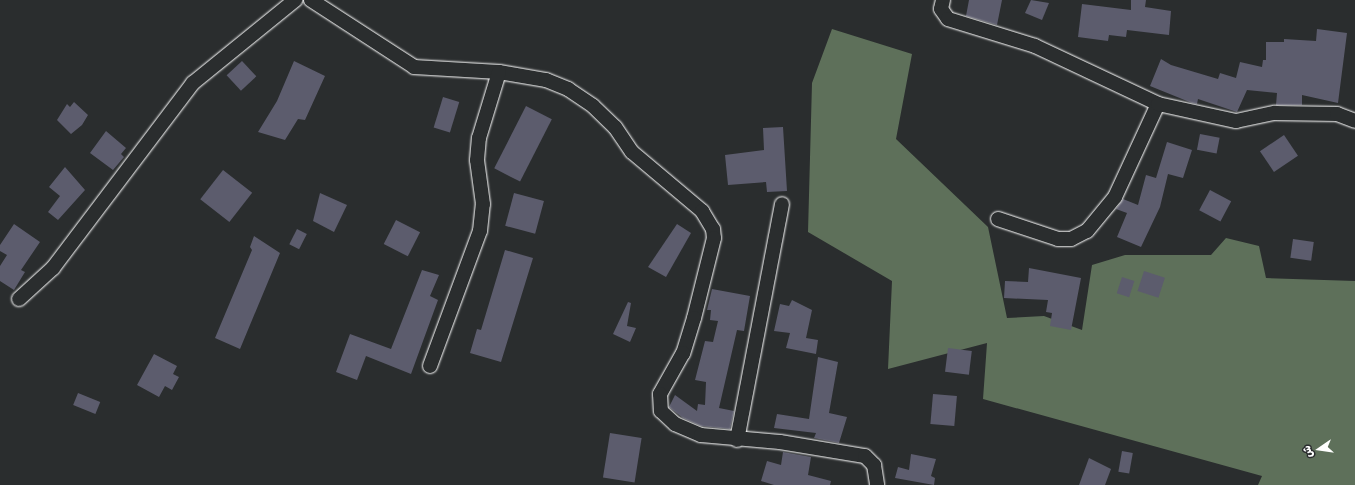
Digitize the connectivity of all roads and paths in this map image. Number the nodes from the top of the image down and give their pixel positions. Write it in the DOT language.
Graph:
graph roads {
  1 [pos="295,0"];
  2 [pos="311,0"];
  3 [pos="943,0"];
  4 [pos="499,72"];
  5 [pos="1158,104"];
  6 [pos="1355,121"];
  7 [pos="782,204"];
  8 [pos="998,219"];
  9 [pos="19,299"];
  10 [pos="430,366"];
  11 [pos="738,440"];
  12 [pos="877,485"];
  1 -- 9 [label="street"];
  2 -- 4 [label="street"];
  3 -- 5 [label="street"];
  4 -- 10 [label="street"];
  4 -- 11 [label="street"];
  5 -- 6 [label="street"];
  5 -- 8 [label="street"];
  7 -- 11 [label="street"];
  11 -- 12 [label="street"];
}
